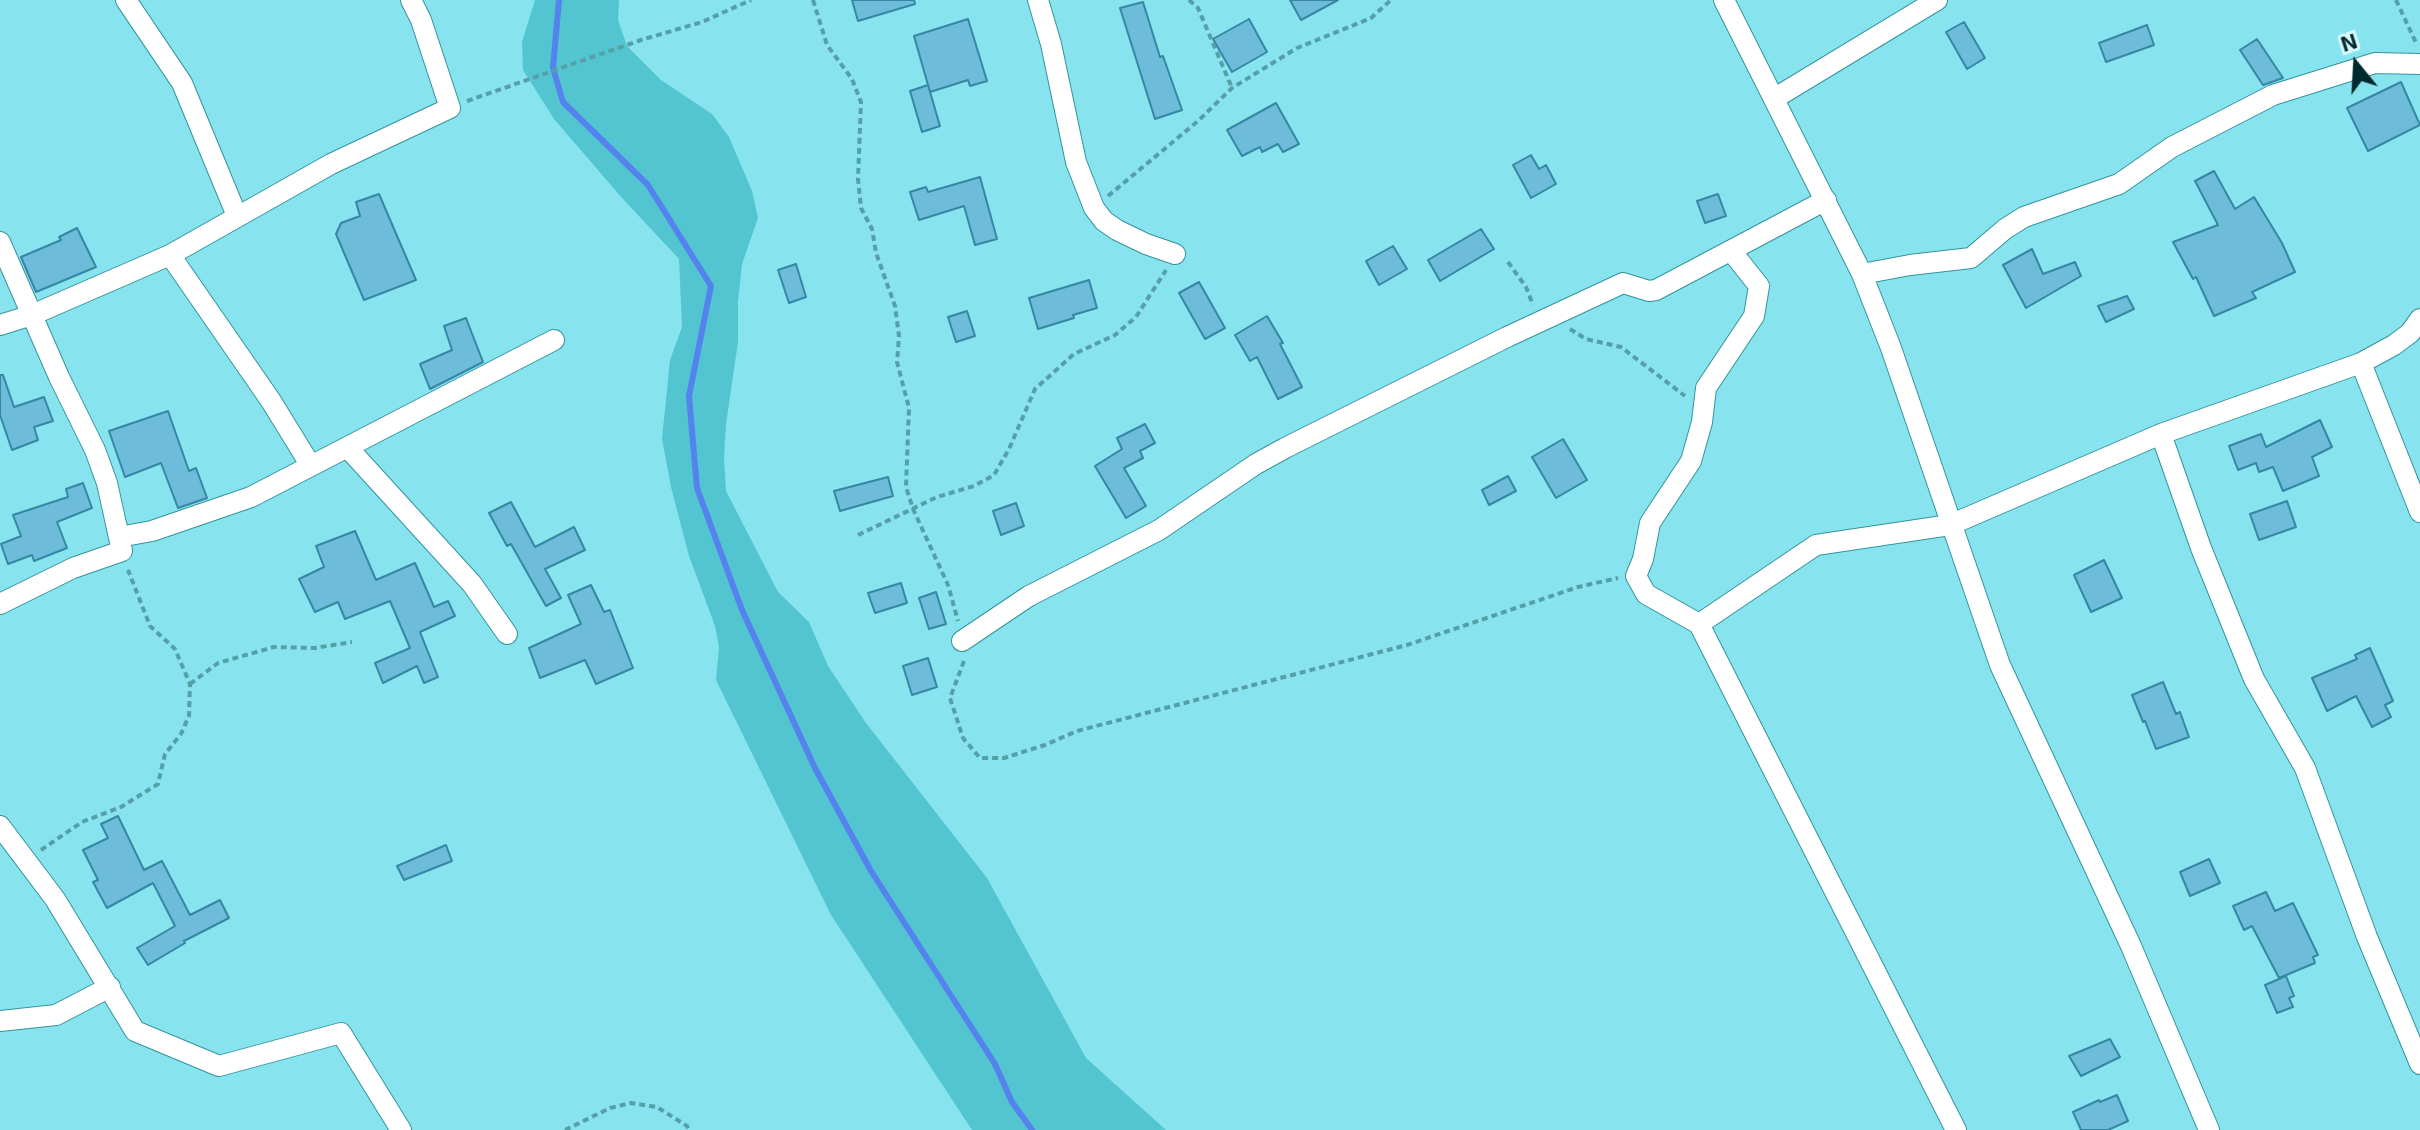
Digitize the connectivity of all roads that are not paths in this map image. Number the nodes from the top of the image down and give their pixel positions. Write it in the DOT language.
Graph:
graph roads {
  1 [pos="126,0"];
  2 [pos="411,0"];
  3 [pos="1038,0"];
  4 [pos="1724,0"];
  5 [pos="1937,0"];
  6 [pos="2420,64"];
  7 [pos="1775,98"];
  8 [pos="1826,200"];
  9 [pos="237,216"];
  10 [pos="0,242"];
  11 [pos="1732,252"];
  12 [pos="1175,254"];
  13 [pos="170,255"];
  14 [pos="1862,274"];
  15 [pos="32,315"];
  16 [pos="2420,319"];
  17 [pos="0,325"];
  18 [pos="554,340"];
  19 [pos="2361,363"];
  20 [pos="2161,434"];
  21 [pos="348,448"];
  22 [pos="311,466"];
  23 [pos="2420,512"];
  24 [pos="1950,525"];
  25 [pos="120,544"];
  26 [pos="0,604"];
  27 [pos="1699,624"];
  28 [pos="507,634"];
  29 [pos="962,641"];
  30 [pos="0,826"];
  31 [pos="110,987"];
  32 [pos="0,1021"];
  33 [pos="2420,1064"];
  34 [pos="401,1130"];
  35 [pos="1956,1130"];
  36 [pos="2209,1130"];
  1 -- 9 [label="street"];
  2 -- 9 [label="street"];
  3 -- 12 [label="street"];
  4 -- 7 [label="street"];
  5 -- 7 [label="street"];
  6 -- 14 [label="street"];
  7 -- 8 [label="street"];
  8 -- 11 [label="street"];
  8 -- 14 [label="street"];
  9 -- 13 [label="street"];
  10 -- 15 [label="street"];
  11 -- 27 [label="street"];
  11 -- 29 [label="street"];
  13 -- 15 [label="street"];
  13 -- 22 [label="street"];
  14 -- 24 [label="street"];
  15 -- 17 [label="street"];
  15 -- 25 [label="street"];
  16 -- 19 [label="street"];
  18 -- 21 [label="street"];
  19 -- 20 [label="street"];
  19 -- 23 [label="street"];
  20 -- 24 [label="street"];
  20 -- 33 [label="street"];
  21 -- 22 [label="street"];
  21 -- 28 [label="street"];
  22 -- 25 [label="street"];
  24 -- 27 [label="street"];
  24 -- 36 [label="street"];
  25 -- 26 [label="street"];
  27 -- 35 [label="street"];
  30 -- 31 [label="street"];
  31 -- 32 [label="street"];
  31 -- 34 [label="street"];
}
